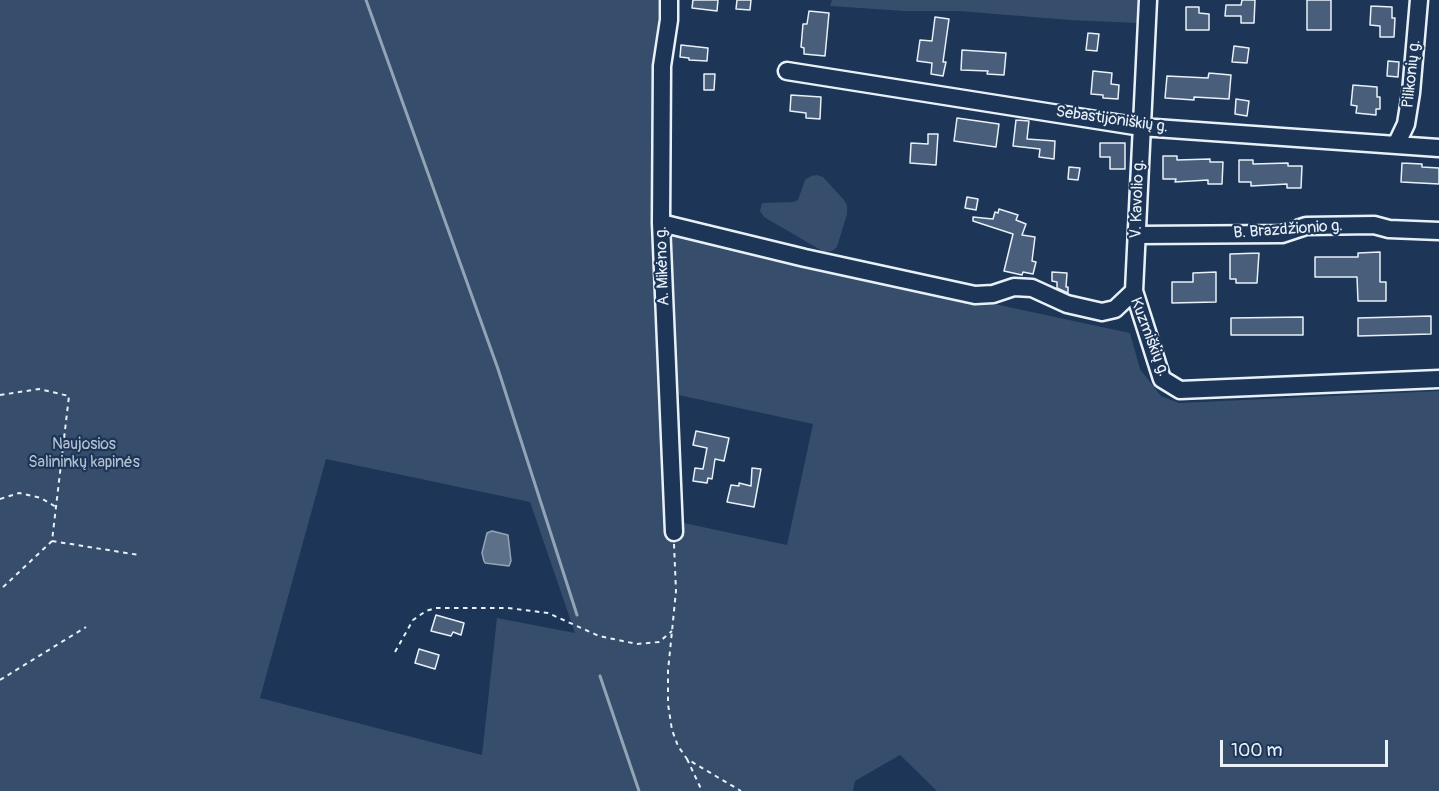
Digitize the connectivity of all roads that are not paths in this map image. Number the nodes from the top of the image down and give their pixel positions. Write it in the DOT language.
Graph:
graph roads {
  1 [pos="669,0"];
  2 [pos="1148,0"];
  3 [pos="1419,0"];
  4 [pos="787,71"];
  5 [pos="1141,126"];
  6 [pos="1396,145"];
  7 [pos="1439,148"];
  8 [pos="662,223"];
  9 [pos="1439,231"];
  10 [pos="1137,236"];
  11 [pos="1134,291"];
  12 [pos="1439,379"];
  13 [pos="674,532"];
  1 -- 8 [label="street, A. Mikėno g."];
  2 -- 5 [label="street, V. Kavolio g."];
  3 -- 6 [label="street, Pilikonių g."];
  4 -- 5 [label="street, Sebastijoniškių g."];
  5 -- 6 [label="street, Sebastijoniškių g."];
  5 -- 10 [label="street, V. Kavolio g."];
  6 -- 7 [label="street, Sebastijoniškių g."];
  8 -- 11 [label="street, Kuzmiškių g."];
  8 -- 13 [label="street, A. Mikėno g."];
  9 -- 10 [label="street, B. Brazdžionio g."];
  10 -- 11 [label="street, V. Kavolio g."];
  11 -- 12 [label="street, Kuzmiškių g."];
}
